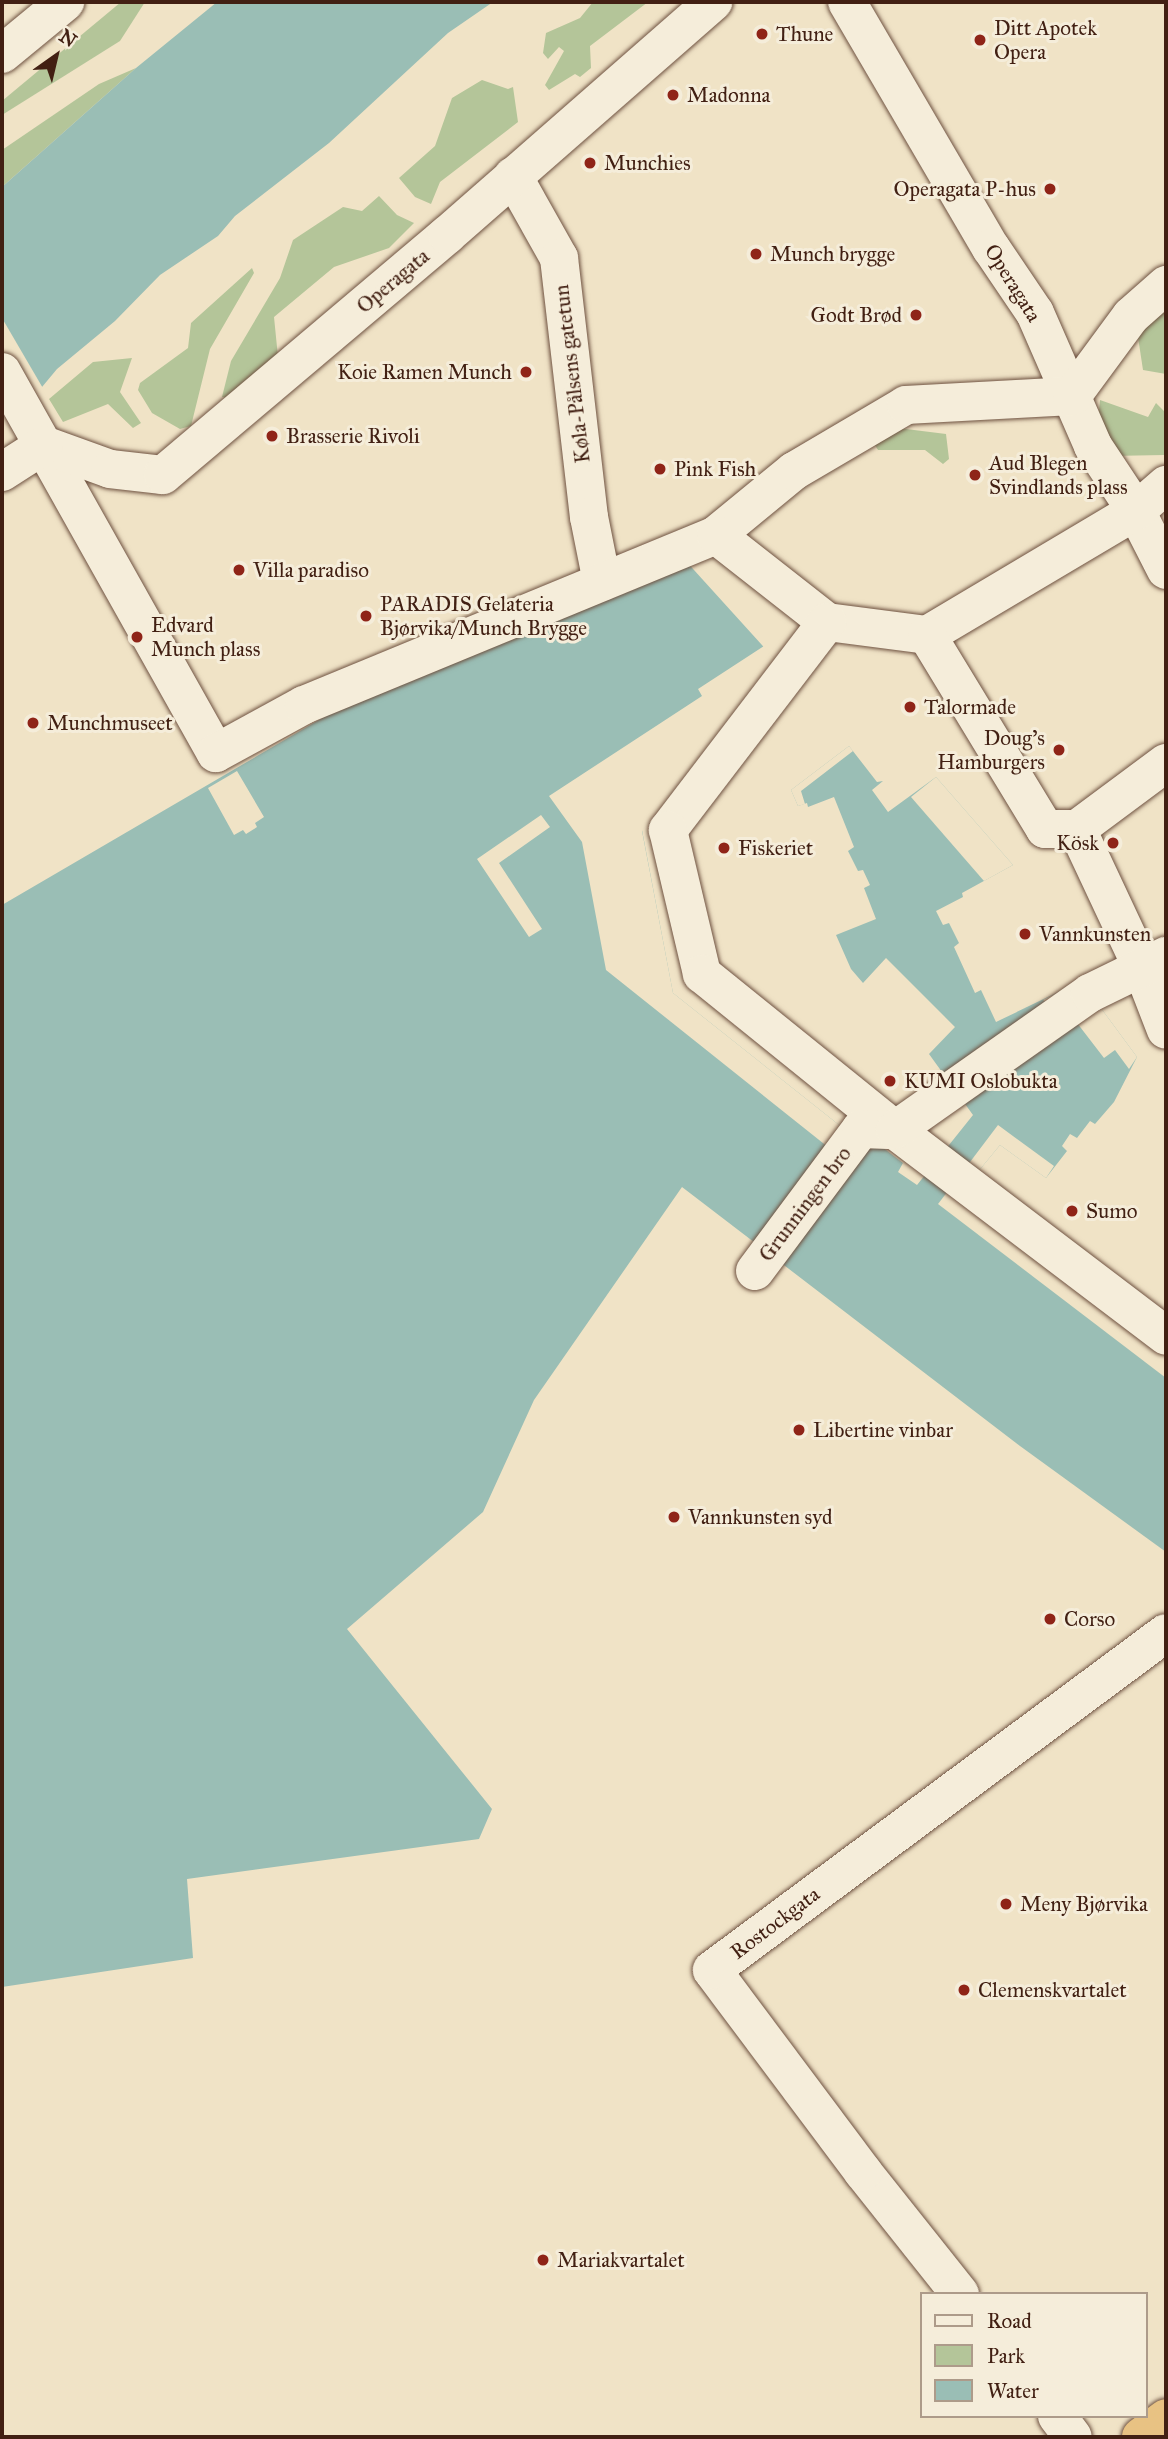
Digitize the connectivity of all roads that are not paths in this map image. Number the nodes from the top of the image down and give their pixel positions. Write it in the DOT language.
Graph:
graph roads {
  1 [pos="65,2"];
  2 [pos="713,2"];
  3 [pos="847,2"];
  4 [pos="2,54"];
  5 [pos="513,176"];
  6 [pos="1166,285"];
  7 [pos="2,372"];
  8 [pos="1072,396"];
  9 [pos="44,445"];
  10 [pos="2,472"];
  11 [pos="1166,485"];
  12 [pos="1136,511"];
  13 [pos="716,536"];
  14 [pos="1160,560"];
  15 [pos="602,582"];
  16 [pos="828,622"];
  17 [pos="927,635"];
  18 [pos="1166,763"];
  19 [pos="1077,829"];
  20 [pos="1154,962"];
  21 [pos="1166,1030"];
  22 [pos="895,1130"];
  23 [pos="755,1271"];
  24 [pos="1162,1324"];
  25 [pos="1166,1633"];
  26 [pos="958,2292"];
  27 [pos="1059,2418"];
  28 [pos="1166,2418"];
  29 [pos="1073,2437"];
  30 [pos="1141,2437"];
  1 -- 4 [label="street"];
  2 -- 5 [label="street, Operagata"];
  3 -- 8 [label="street, Operagata"];
  5 -- 9 [label="street, Operagata"];
  5 -- 15 [label="street, Køla-Pålsens gatetun"];
  6 -- 8 [label="street"];
  7 -- 9 [label="street"];
  8 -- 12 [label="street, Operagata"];
  8 -- 13 [label="street"];
  9 -- 10 [label="street"];
  9 -- 15 [label="street"];
  11 -- 12 [label="street"];
  12 -- 14 [label="street, Operagata"];
  12 -- 17 [label="street"];
  13 -- 15 [label="street"];
  13 -- 16 [label="street"];
  16 -- 17 [label="street"];
  16 -- 22 [label="street"];
  17 -- 19 [label="street"];
  18 -- 19 [label="street"];
  19 -- 20 [label="street"];
  20 -- 21 [label="street"];
  20 -- 22 [label="street"];
  22 -- 23 [label="street, Grunningen bro"];
  22 -- 24 [label="street"];
  25 -- 26 [label="street, Rostockgata"];
  27 -- 29 [label="street"];
  28 -- 30 [label="highway"];
}
